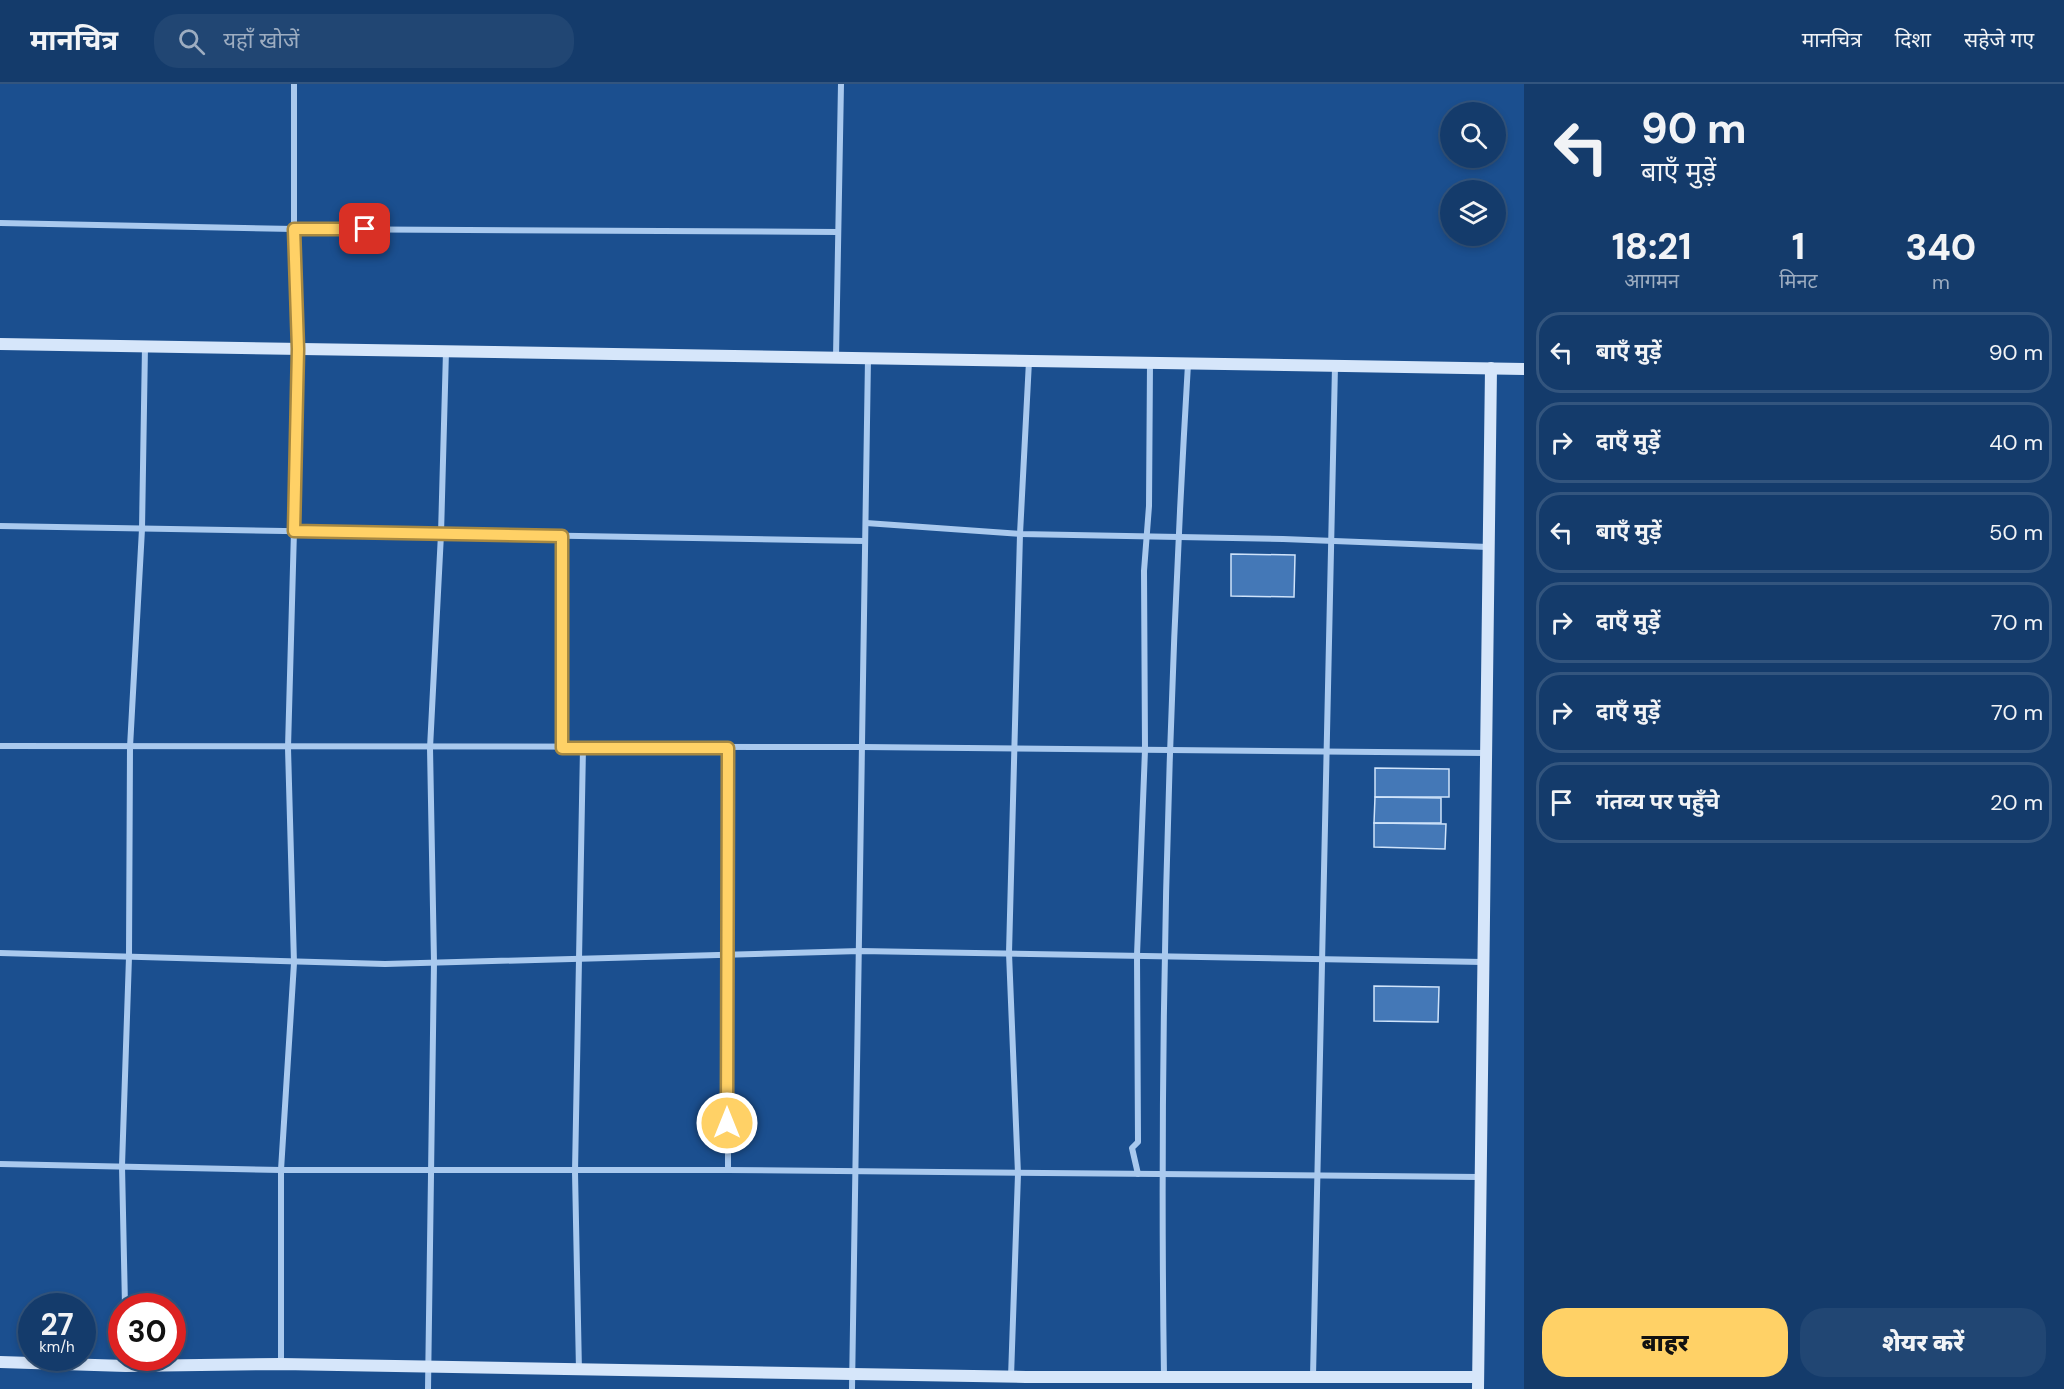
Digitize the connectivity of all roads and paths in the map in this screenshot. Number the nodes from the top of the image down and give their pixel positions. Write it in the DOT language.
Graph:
graph roads {
  1 [pos="294,84"];
  2 [pos="841,84"];
  3 [pos="0,223"];
  4 [pos="294,229"];
  5 [pos="838,231"];
  6 [pos="0,344"];
  7 [pos="145,346"];
  8 [pos="298,349"];
  9 [pos="446,351"];
  10 [pos="836,357"];
  11 [pos="868,357"];
  12 [pos="1029,360"];
  13 [pos="1150,362"];
  14 [pos="1188,363"];
  15 [pos="1335,366"];
  16 [pos="1491,368"];
  17 [pos="1524,369"];
  18 [pos="866,524"];
  19 [pos="0,526"];
  20 [pos="142,529"];
  21 [pos="294,531"];
  22 [pos="441,534"];
  23 [pos="1020,534"];
  24 [pos="562,536"];
  25 [pos="1147,536"];
  26 [pos="1178,537"];
  27 [pos="1330,540"];
  28 [pos="865,541"];
  29 [pos="1489,547"];
  30 [pos="0,746"];
  31 [pos="130,747"];
  32 [pos="583,747"];
  33 [pos="863,747"];
  34 [pos="288,748"];
  35 [pos="430,748"];
  36 [pos="562,748"];
  37 [pos="728,748"];
  38 [pos="1013,749"];
  39 [pos="1145,750"];
  40 [pos="1170,750"];
  41 [pos="1328,751"];
  42 [pos="1486,753"];
  43 [pos="860,951"];
  44 [pos="0,953"];
  45 [pos="1009,953"];
  46 [pos="1137,955"];
  47 [pos="726,956"];
  48 [pos="1164,956"];
  49 [pos="129,957"];
  50 [pos="1320,958"];
  51 [pos="577,959"];
  52 [pos="434,962"];
  53 [pos="1484,962"];
  54 [pos="294,963"];
  55 [pos="0,1164"];
  56 [pos="122,1166"];
  57 [pos="280,1170"];
  58 [pos="728,1170"];
  59 [pos="430,1171"];
  60 [pos="575,1172"];
  61 [pos="857,1172"];
  62 [pos="1018,1173"];
  63 [pos="1138,1174"];
  64 [pos="1161,1174"];
  65 [pos="1316,1176"];
  66 [pos="1481,1177"];
  67 [pos="125,1293"];
  68 [pos="0,1362"];
  69 [pos="108,1362"];
  70 [pos="186,1363"];
  71 [pos="281,1364"];
  72 [pos="428,1369"];
  73 [pos="579,1371"];
  74 [pos="853,1375"];
  75 [pos="1011,1377"];
  76 [pos="1164,1377"];
  77 [pos="1313,1377"];
  78 [pos="1478,1383"];
  79 [pos="428,1389"];
  80 [pos="852,1389"];
  1 -- 4 [label="street"];
  2 -- 5 [label="street"];
  3 -- 4 [label="street"];
  4 -- 5 [label="street"];
  4 -- 8 [label="street"];
  5 -- 10 [label="street"];
  6 -- 7 [label="street"];
  7 -- 8 [label="street"];
  7 -- 20 [label="street"];
  8 -- 9 [label="street"];
  8 -- 21 [label="street"];
  9 -- 10 [label="street"];
  9 -- 22 [label="street"];
  10 -- 11 [label="street"];
  11 -- 12 [label="street"];
  11 -- 18 [label="street"];
  12 -- 13 [label="street"];
  12 -- 23 [label="street"];
  13 -- 14 [label="street"];
  13 -- 25 [label="street"];
  14 -- 15 [label="street"];
  14 -- 26 [label="street"];
  15 -- 16 [label="street"];
  15 -- 27 [label="street"];
  16 -- 17 [label="street"];
  16 -- 29 [label="street"];
  18 -- 23 [label="street"];
  18 -- 28 [label="street"];
  19 -- 20 [label="street"];
  20 -- 21 [label="street"];
  20 -- 31 [label="street"];
  21 -- 22 [label="street"];
  21 -- 34 [label="street"];
  22 -- 24 [label="street"];
  22 -- 35 [label="street"];
  23 -- 25 [label="street"];
  23 -- 38 [label="street"];
  24 -- 28 [label="street"];
  24 -- 36 [label="street"];
  25 -- 26 [label="street"];
  25 -- 39 [label="street"];
  26 -- 27 [label="street"];
  26 -- 40 [label="street"];
  27 -- 29 [label="street"];
  27 -- 41 [label="street"];
  28 -- 33 [label="street"];
  29 -- 42 [label="street"];
  30 -- 31 [label="street"];
  31 -- 34 [label="street"];
  31 -- 49 [label="street"];
  32 -- 36 [label="street"];
  32 -- 37 [label="street"];
  32 -- 51 [label="street"];
  33 -- 37 [label="street"];
  33 -- 38 [label="street"];
  33 -- 43 [label="street"];
  34 -- 35 [label="street"];
  34 -- 54 [label="street"];
  35 -- 36 [label="street"];
  35 -- 52 [label="street"];
  37 -- 47 [label="street"];
  38 -- 39 [label="street"];
  38 -- 45 [label="street"];
  39 -- 40 [label="street"];
  39 -- 46 [label="street"];
  40 -- 41 [label="street"];
  40 -- 48 [label="street"];
  41 -- 42 [label="street"];
  41 -- 50 [label="street"];
  42 -- 53 [label="street"];
  43 -- 45 [label="street"];
  43 -- 47 [label="street"];
  43 -- 61 [label="street"];
  44 -- 49 [label="street"];
  45 -- 46 [label="street"];
  45 -- 62 [label="street"];
  46 -- 48 [label="street"];
  46 -- 63 [label="street"];
  47 -- 51 [label="street"];
  47 -- 58 [label="street"];
  48 -- 50 [label="street"];
  48 -- 64 [label="street"];
  49 -- 54 [label="street"];
  49 -- 56 [label="street"];
  50 -- 53 [label="street"];
  50 -- 65 [label="street"];
  51 -- 52 [label="street"];
  51 -- 60 [label="street"];
  52 -- 54 [label="street"];
  52 -- 59 [label="street"];
  53 -- 66 [label="street"];
  54 -- 57 [label="street"];
  55 -- 56 [label="street"];
  56 -- 57 [label="street"];
  56 -- 67 [label="street"];
  57 -- 59 [label="street"];
  57 -- 71 [label="street"];
  58 -- 60 [label="street"];
  58 -- 61 [label="street"];
  59 -- 60 [label="street"];
  59 -- 72 [label="street"];
  60 -- 73 [label="street"];
  61 -- 62 [label="street"];
  61 -- 74 [label="street"];
  62 -- 63 [label="street"];
  62 -- 75 [label="street"];
  63 -- 64 [label="street"];
  64 -- 65 [label="street"];
  64 -- 76 [label="street"];
  65 -- 66 [label="street"];
  65 -- 77 [label="street"];
  66 -- 78 [label="street"];
  68 -- 69 [label="street"];
  70 -- 71 [label="street"];
  71 -- 72 [label="street"];
  72 -- 73 [label="street"];
  72 -- 79 [label="street"];
  73 -- 74 [label="street"];
  74 -- 75 [label="street"];
  74 -- 80 [label="street"];
  75 -- 76 [label="street"];
  76 -- 77 [label="street"];
  77 -- 78 [label="street"];
}
